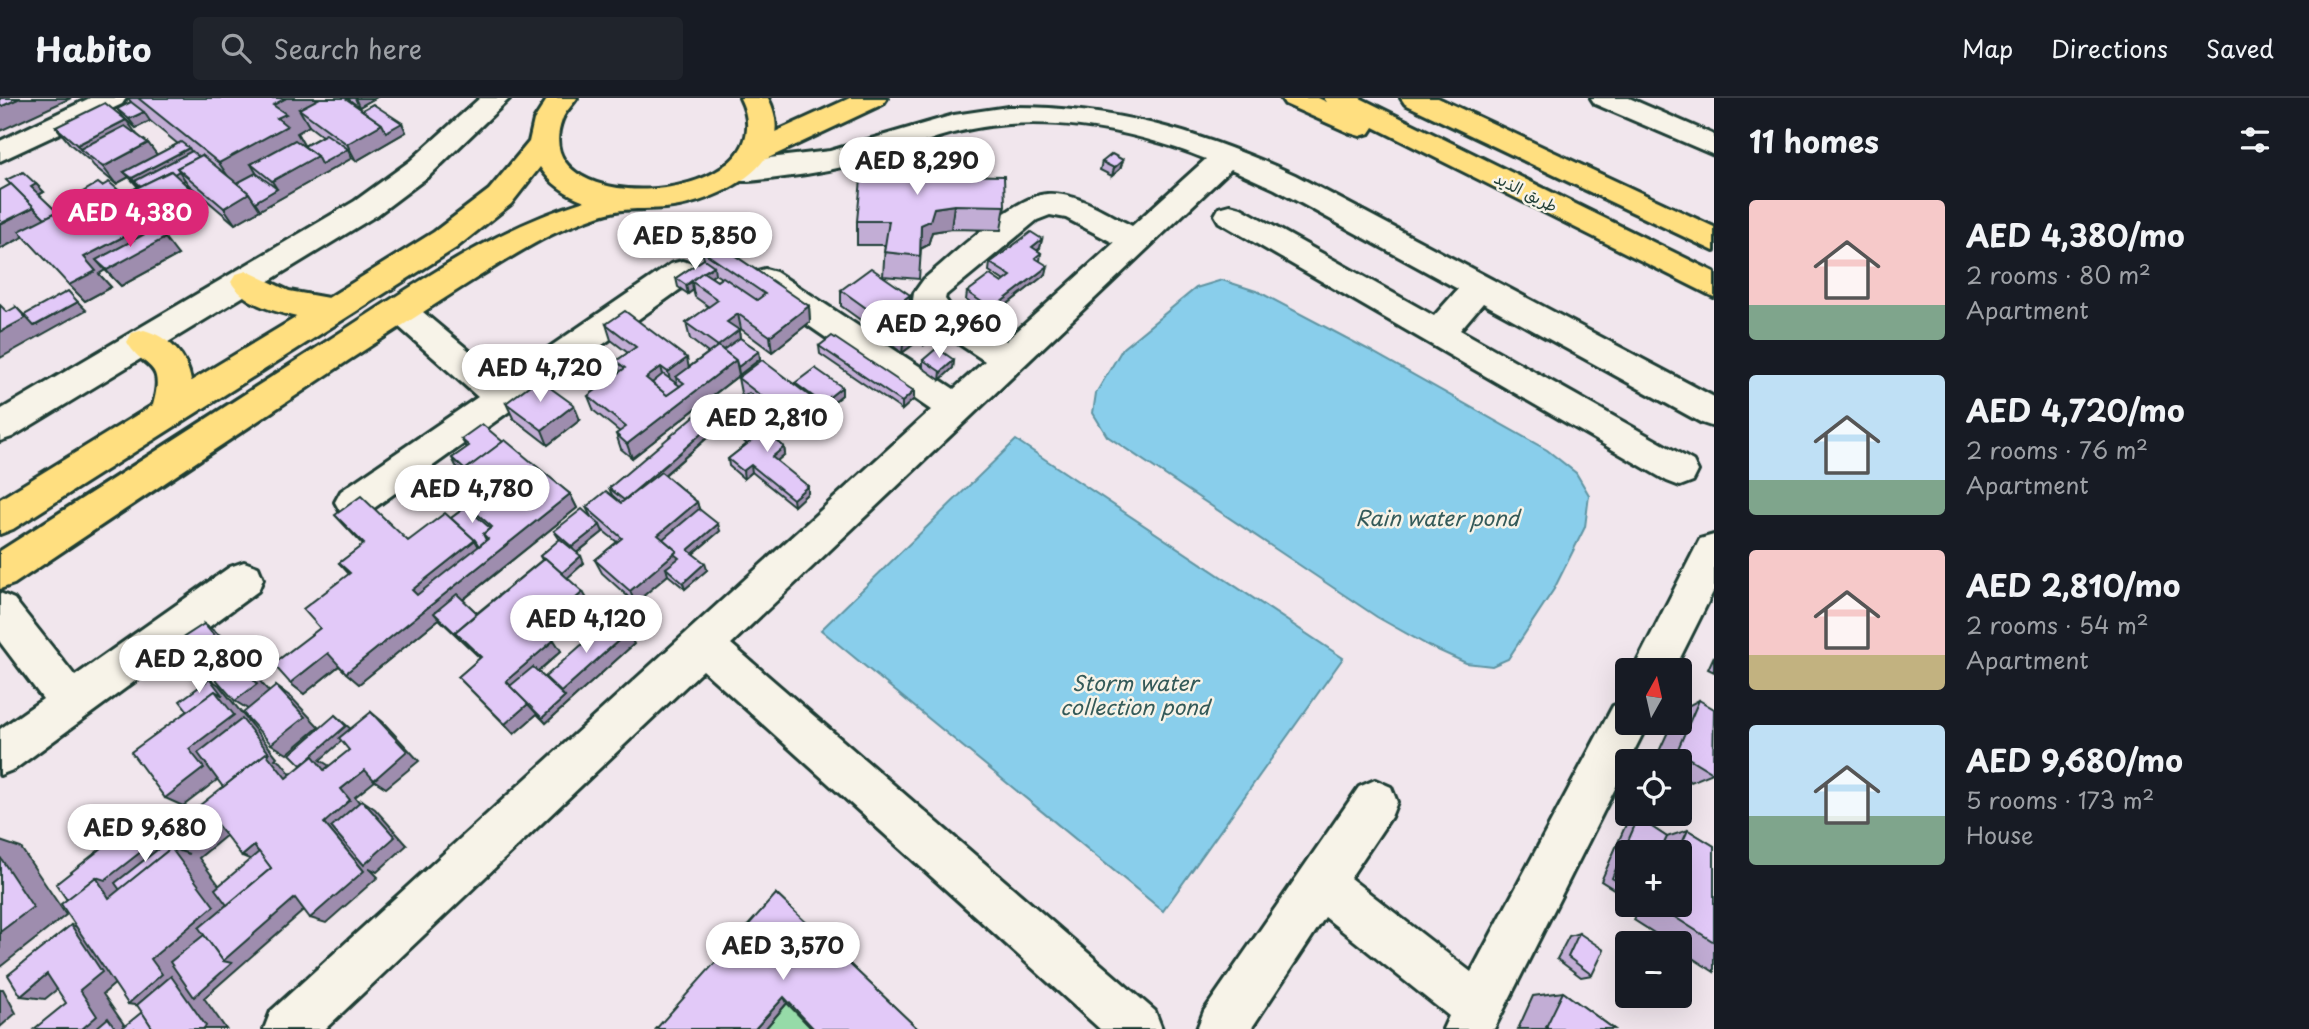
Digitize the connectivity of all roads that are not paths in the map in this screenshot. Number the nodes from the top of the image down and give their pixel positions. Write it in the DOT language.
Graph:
graph roads {
  1 [pos="112,98"];
  2 [pos="496,98"];
  3 [pos="563,98"];
  4 [pos="873,98"];
  5 [pos="1295,98"];
  6 [pos="1338,98"];
  7 [pos="1415,98"];
  8 [pos="1453,98"];
  9 [pos="1605,98"];
  10 [pos="763,103"];
  11 [pos="542,145"];
  12 [pos="1714,146"];
  13 [pos="1523,149"];
  14 [pos="0,152"];
  15 [pos="1226,156"];
  16 [pos="745,163"];
  17 [pos="1488,173"];
  18 [pos="621,200"];
  19 [pos="1230,215"];
  20 [pos="1714,240"];
  21 [pos="1135,241"];
  22 [pos="740,263"];
  23 [pos="682,272"];
  24 [pos="247,282"];
  25 [pos="1479,286"];
  26 [pos="1714,286"];
  27 [pos="336,310"];
  28 [pos="400,310"];
  29 [pos="1438,333"];
  30 [pos="144,342"];
  31 [pos="1008,359"];
  32 [pos="502,398"];
  33 [pos="955,408"];
  34 [pos="1714,413"];
  35 [pos="167,414"];
  36 [pos="0,427"];
  37 [pos="1680,471"];
  38 [pos="354,502"];
  39 [pos="0,518"];
  40 [pos="1714,551"];
  41 [pos="0,572"];
  42 [pos="244,579"];
  43 [pos="0,611"];
  44 [pos="702,644"];
  45 [pos="1659,658"];
  46 [pos="71,703"];
  47 [pos="1620,735"];
  48 [pos="0,754"];
  49 [pos="1375,802"];
  50 [pos="1320,883"];
  51 [pos="1474,1019"];
  52 [pos="289,1029"];
  53 [pos="1137,1029"];
  54 [pos="1222,1029"];
  1 -- 14 [label="street"];
  2 -- 24 [label="street"];
  3 -- 11 [label="main road"];
  4 -- 16 [label="main road"];
  5 -- 17 [label="main road"];
  6 -- 17 [label="main road, طريق الذيد"];
  7 -- 13 [label="main road, طريق الذيد"];
  8 -- 13 [label="main road"];
  9 -- 12 [label="street"];
  10 -- 16 [label="main road"];
  11 -- 18 [label="main road"];
  11 -- 27 [label="main road"];
  13 -- 20 [label="main road, طريق الذيد"];
  15 -- 16 [label="street"];
  15 -- 21 [label="street"];
  15 -- 25 [label="street"];
  16 -- 18 [label="main road"];
  17 -- 26 [label="main road, طريق الذيد"];
  18 -- 28 [label="main road"];
  19 -- 29 [label="street"];
  21 -- 31 [label="street"];
  21 -- 31 [label="street"];
  22 -- 33 [label="street"];
  23 -- 32 [label="street"];
  24 -- 27 [label="main road"];
  24 -- 30 [label="street"];
  25 -- 29 [label="street"];
  25 -- 34 [label="street"];
  27 -- 35 [label="main road"];
  28 -- 32 [label="street"];
  28 -- 41 [label="main road"];
  29 -- 37 [label="street"];
  30 -- 35 [label="main road"];
  30 -- 36 [label="street"];
  31 -- 33 [label="street"];
  32 -- 38 [label="street"];
  33 -- 44 [label="street"];
  35 -- 39 [label="main road"];
  40 -- 45 [label="street"];
  42 -- 46 [label="street"];
  43 -- 46 [label="street"];
  44 -- 52 [label="street"];
  44 -- 53 [label="street"];
  46 -- 48 [label="street"];
  47 -- 51 [label="street"];
  49 -- 50 [label="street"];
  50 -- 51 [label="street"];
  50 -- 54 [label="street"];
}
